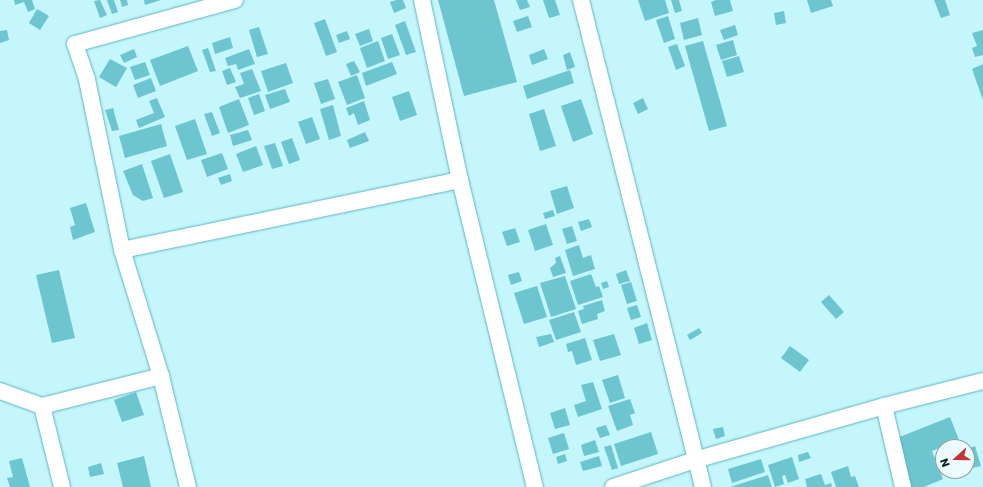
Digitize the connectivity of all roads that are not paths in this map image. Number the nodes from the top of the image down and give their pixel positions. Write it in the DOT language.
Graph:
graph roads {
  1 [pos="235,0"];
  2 [pos="422,0"];
  3 [pos="581,0"];
  4 [pos="209,3"];
  5 [pos="460,180"];
  6 [pos="122,250"];
  7 [pos="161,376"];
  8 [pos="983,381"];
  9 [pos="0,391"];
  10 [pos="42,406"];
  11 [pos="884,406"];
  12 [pos="695,460"];
  13 [pos="62,487"];
  14 [pos="188,487"];
  15 [pos="535,487"];
  16 [pos="613,487"];
  17 [pos="703,487"];
  18 [pos="903,487"];
  1 -- 4 [label="street"];
  2 -- 5 [label="street"];
  3 -- 12 [label="street"];
  4 -- 6 [label="street"];
  5 -- 6 [label="street"];
  5 -- 15 [label="street"];
  6 -- 7 [label="street"];
  7 -- 10 [label="street"];
  7 -- 14 [label="street"];
  8 -- 11 [label="street"];
  9 -- 10 [label="street"];
  10 -- 13 [label="street"];
  11 -- 12 [label="street"];
  11 -- 18 [label="street"];
  12 -- 16 [label="street"];
  12 -- 17 [label="street"];
}
